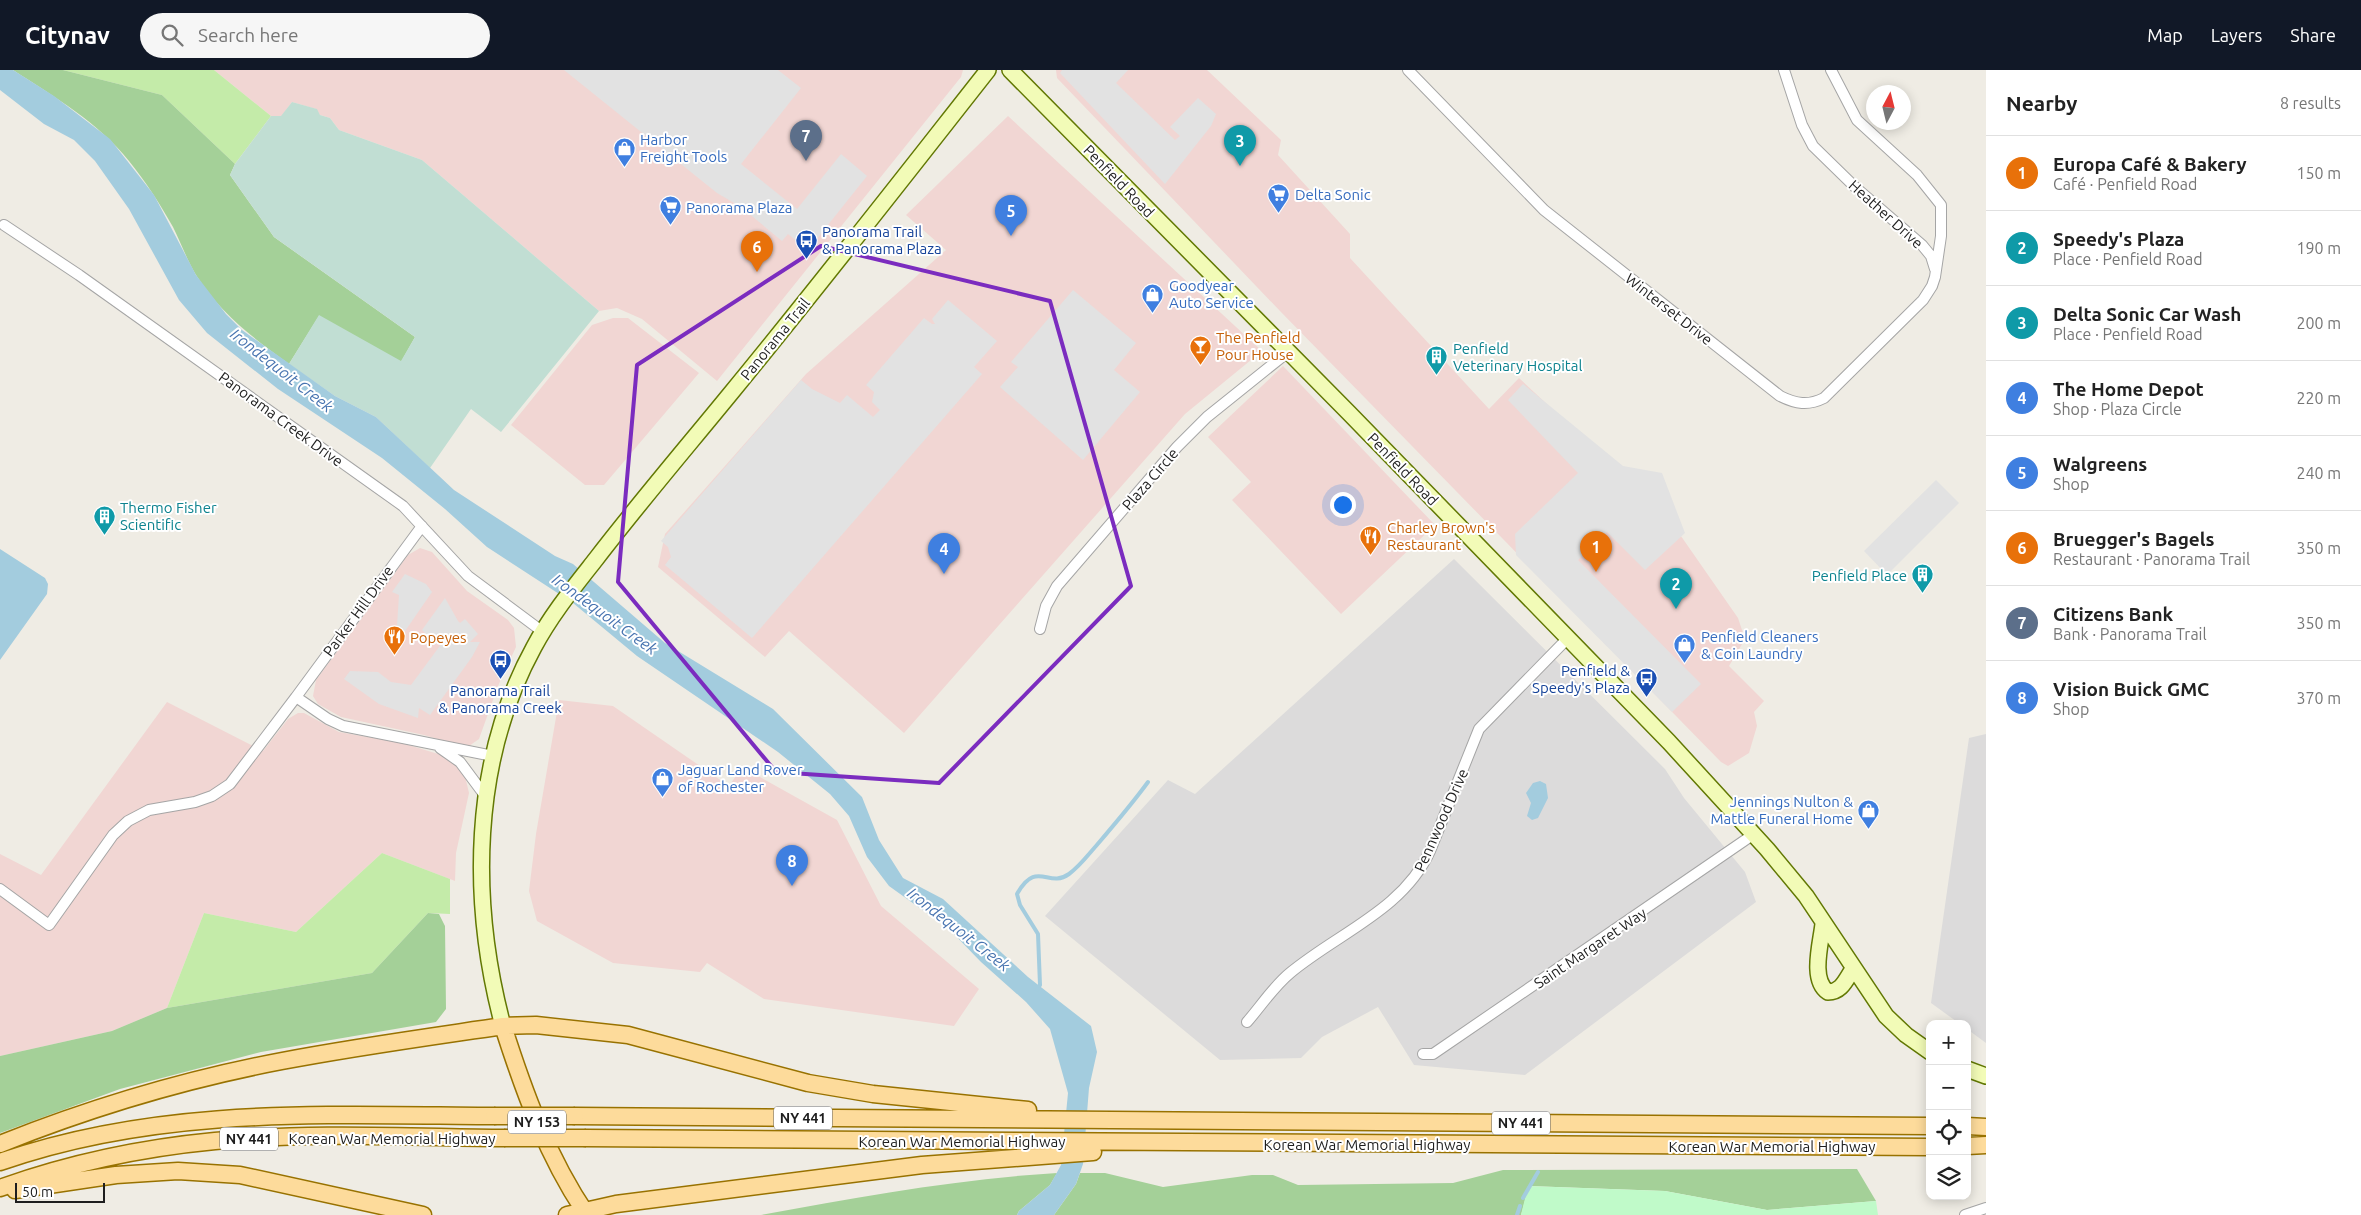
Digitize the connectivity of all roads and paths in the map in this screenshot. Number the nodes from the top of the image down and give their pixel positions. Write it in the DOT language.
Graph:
graph roads {
  1 [pos="988,70"];
  2 [pos="1010,70"];
  3 [pos="1408,70"];
  4 [pos="1784,70"];
  5 [pos="1831,70"];
  6 [pos="4,225"];
  7 [pos="1935,277"];
  8 [pos="1288,352"];
  9 [pos="422,526"];
  10 [pos="1040,629"];
  11 [pos="543,632"];
  12 [pos="1568,638"];
  13 [pos="296,697"];
  14 [pos="435,745"];
  15 [pos="493,756"];
  16 [pos="486,797"];
  17 [pos="1754,834"];
  18 [pos="0,889"];
  19 [pos="1823,924"];
  20 [pos="1853,969"];
  21 [pos="1247,1022"];
  22 [pos="503,1026"];
  23 [pos="1926,1049"];
  24 [pos="1423,1054"];
  25 [pos="1971,1070"];
  26 [pos="1986,1076"];
  27 [pos="1032,1115"];
  28 [pos="1926,1126"];
  29 [pos="1971,1126"];
  30 [pos="1986,1127"];
  31 [pos="0,1144"];
  32 [pos="1986,1145"];
  33 [pos="1971,1146"];
  34 [pos="1926,1147"];
  35 [pos="1032,1148"];
  36 [pos="0,1162"];
  37 [pos="0,1188"];
  38 [pos="0,1192"];
  39 [pos="654,1199"];
  40 [pos="1986,1208"];
  41 [pos="586,1213"];
  42 [pos="424,1215"];
  43 [pos="567,1215"];
  44 [pos="638,1215"];
  45 [pos="1966,1215"];
  1 -- 11 [label="street, Panorama Trail"];
  2 -- 8 [label="street, Penfield Road"];
  3 -- 7 [label="street, Winterset Drive"];
  4 -- 7 [label="street, Heather Drive"];
  5 -- 7 [label="street, Heather Drive"];
  6 -- 9 [label="street, Panorama Creek Drive"];
  8 -- 10 [label="street, Plaza Circle"];
  8 -- 12 [label="street, Penfield Road"];
  9 -- 11 [label="street, Panorama Creek Drive"];
  9 -- 13 [label="street, Parker Hill Drive"];
  11 -- 15 [label="street, Panorama Trail"];
  12 -- 17 [label="street, Penfield Road"];
  12 -- 21 [label="street, Pennwood Drive"];
  13 -- 14 [label="street"];
  13 -- 18 [label="street, Parker Hill Drive"];
  14 -- 15 [label="street"];
  14 -- 16 [label="street"];
  15 -- 16 [label="street, Panorama Trail"];
  16 -- 22 [label="street, Panorama Trail"];
  17 -- 19 [label="street, Penfield Road"];
  17 -- 24 [label="street, Saint Margaret Way"];
  19 -- 20 [label="street, Penfield Road"];
  19 -- 20 [label="street"];
  20 -- 23 [label="street, Penfield Road"];
  22 -- 27 [label="main road"];
  22 -- 31 [label="main road"];
  22 -- 41 [label="main road, NY 153"];
  25 -- 26 [label="street"];
  27 -- 28 [label="main road, Korean War Memorial Highway / NY 441"];
  27 -- 36 [label="main road, Korean War Memorial Highway / NY 441, bridge"];
  29 -- 30 [label="main road"];
  32 -- 33 [label="main road"];
  34 -- 35 [label="main road, Korean War Memorial Highway / NY 441"];
  35 -- 37 [label="main road, Korean War Memorial Highway / NY 441, bridge"];
  35 -- 39 [label="main road"];
  38 -- 42 [label="main road"];
  39 -- 41 [label="main road"];
  39 -- 44 [label="main road"];
  40 -- 45 [label="street"];
  41 -- 43 [label="main road"];
}
